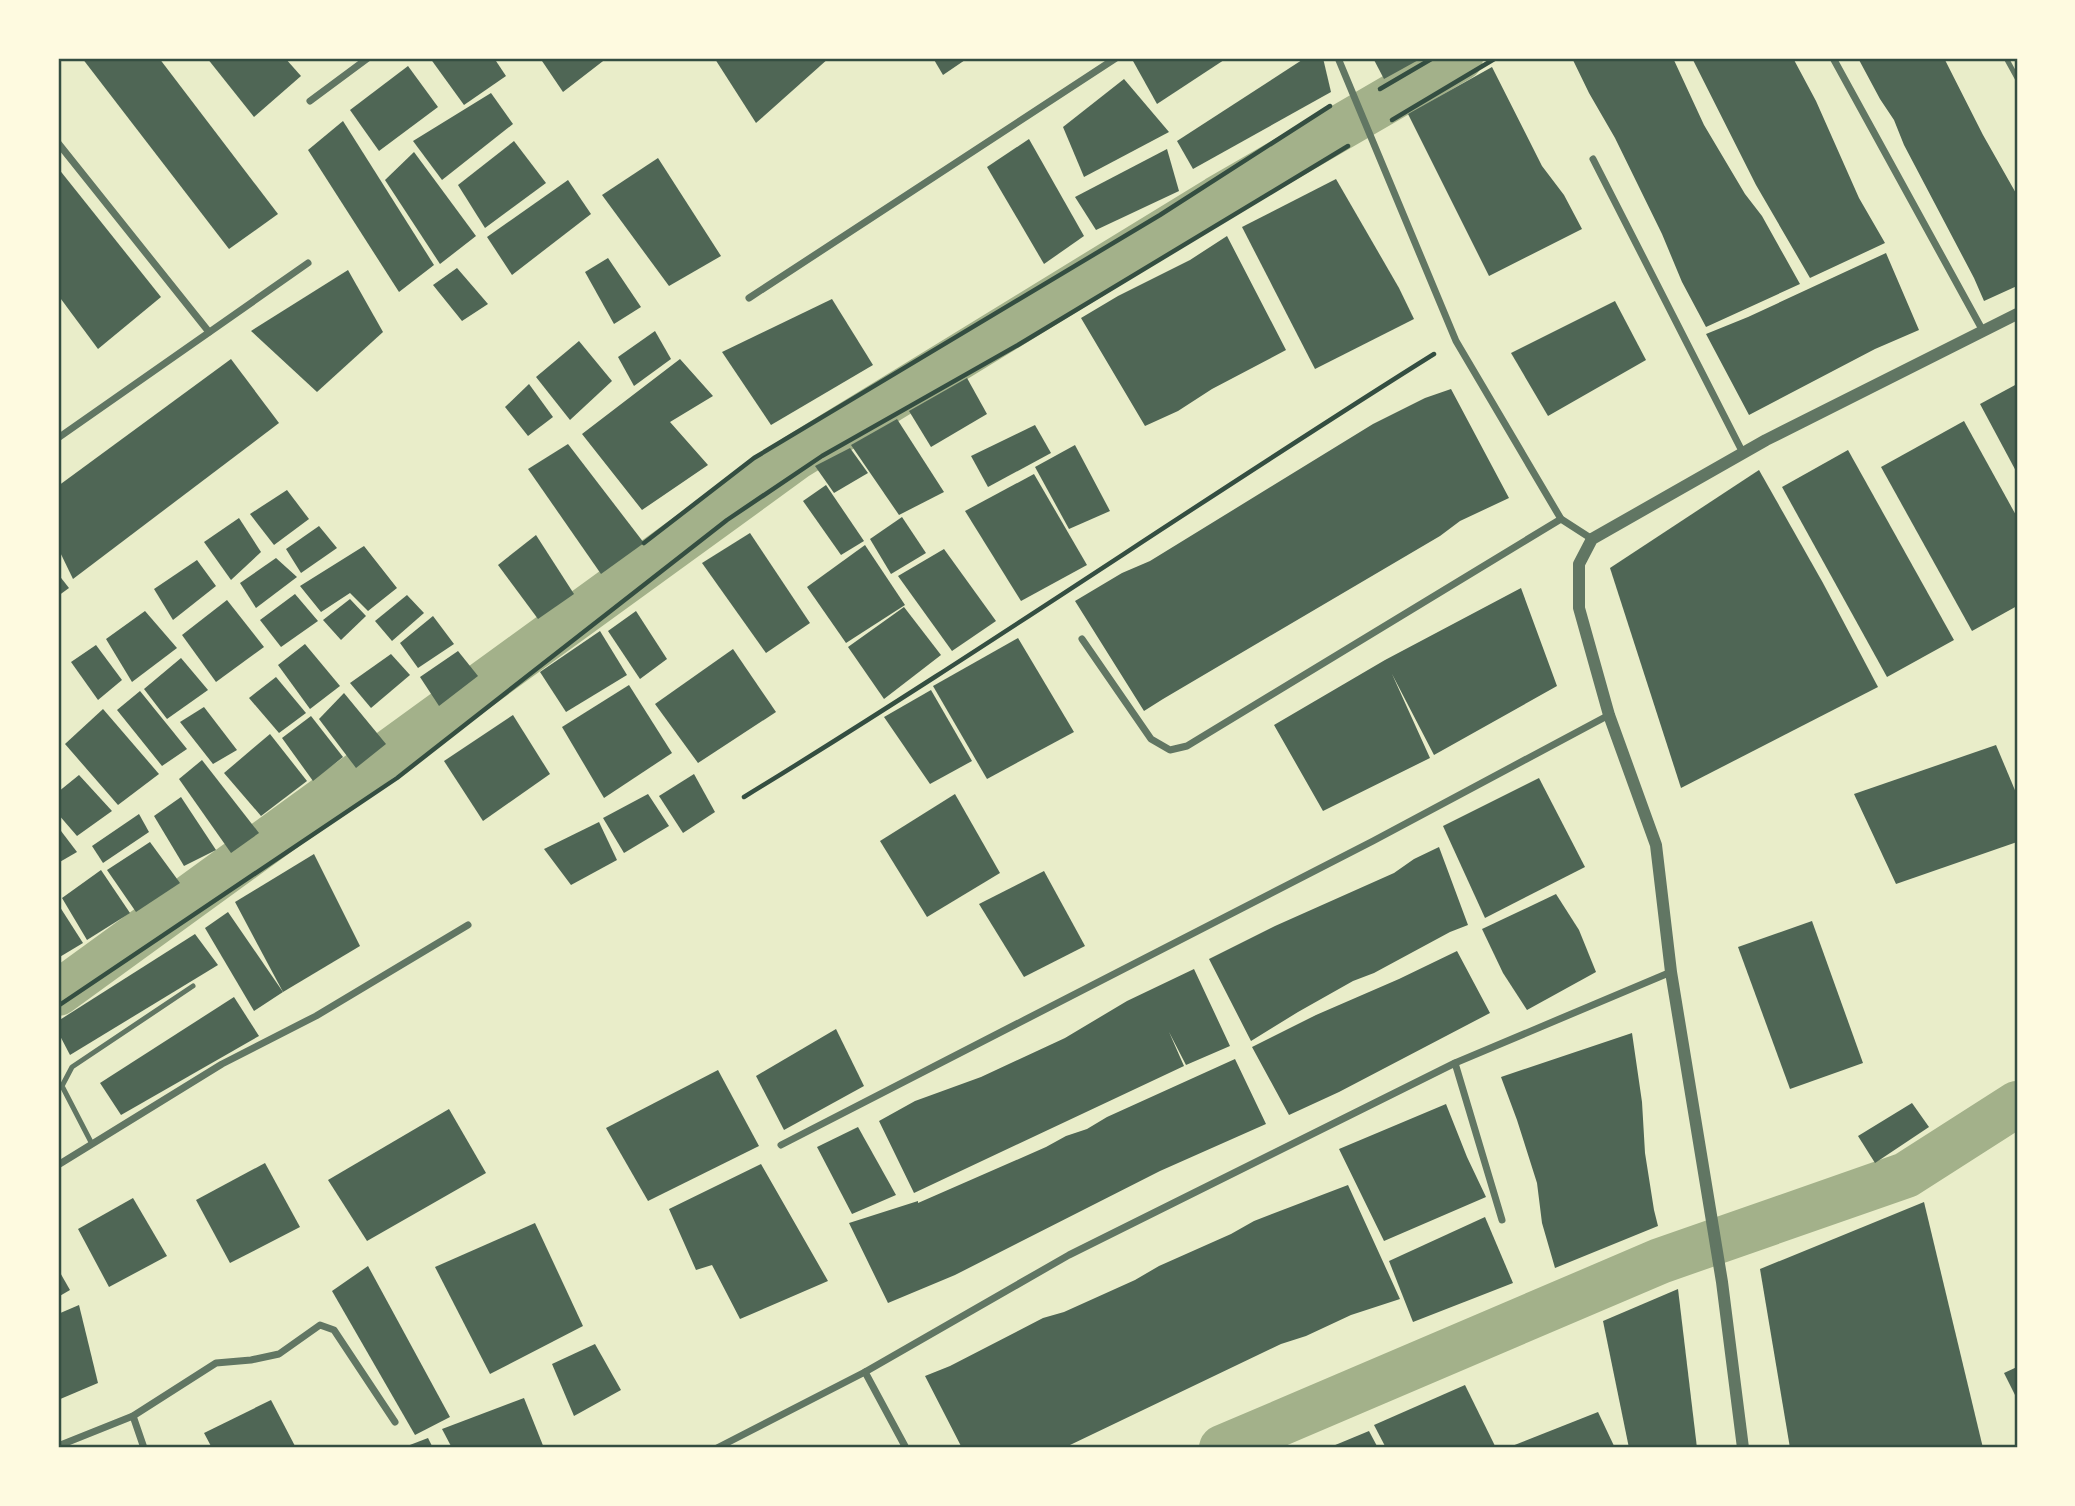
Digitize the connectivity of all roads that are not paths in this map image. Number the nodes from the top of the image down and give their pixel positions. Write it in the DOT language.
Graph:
graph roads {
  1 [pos="368,58"];
  2 [pos="1116,58"];
  3 [pos="1338,58"];
  4 [pos="1832,58"];
  5 [pos="2006,58"];
  6 [pos="2017,78"];
  7 [pos="310,101"];
  8 [pos="58,143"];
  9 [pos="1593,159"];
  10 [pos="308,263"];
  11 [pos="749,298"];
  12 [pos="2017,314"];
  13 [pos="1983,331"];
  14 [pos="209,332"];
  15 [pos="58,438"];
  16 [pos="1743,453"];
  17 [pos="1561,520"];
  18 [pos="1592,539"];
  19 [pos="1082,639"];
  20 [pos="1609,715"];
  21 [pos="468,925"];
  22 [pos="1671,972"];
  23 [pos="193,986"];
  24 [pos="1455,1063"];
  25 [pos="92,1144"];
  26 [pos="781,1144"];
  27 [pos="58,1165"];
  28 [pos="1502,1220"];
  29 [pos="864,1372"];
  30 [pos="133,1416"];
  31 [pos="395,1422"];
  32 [pos="58,1446"];
  33 [pos="144,1448"];
  34 [pos="717,1448"];
  35 [pos="906,1448"];
  36 [pos="1743,1448"];
  1 -- 7 [label="street"];
  2 -- 11 [label="street"];
  3 -- 17 [label="street"];
  4 -- 13 [label="street"];
  5 -- 6 [label="lane"];
  8 -- 14 [label="street"];
  9 -- 16 [label="street"];
  10 -- 14 [label="street"];
  12 -- 13 [label="street"];
  13 -- 16 [label="street"];
  14 -- 15 [label="street"];
  16 -- 18 [label="street"];
  17 -- 18 [label="street"];
  17 -- 19 [label="street"];
  18 -- 20 [label="street"];
  20 -- 22 [label="street"];
  20 -- 26 [label="street"];
  21 -- 25 [label="street"];
  22 -- 24 [label="street"];
  22 -- 36 [label="street"];
  23 -- 25 [label="lane"];
  24 -- 28 [label="street"];
  24 -- 29 [label="street"];
  25 -- 27 [label="street"];
  29 -- 34 [label="street"];
  29 -- 35 [label="street"];
  30 -- 31 [label="street"];
  30 -- 32 [label="street"];
  30 -- 33 [label="street"];
}
